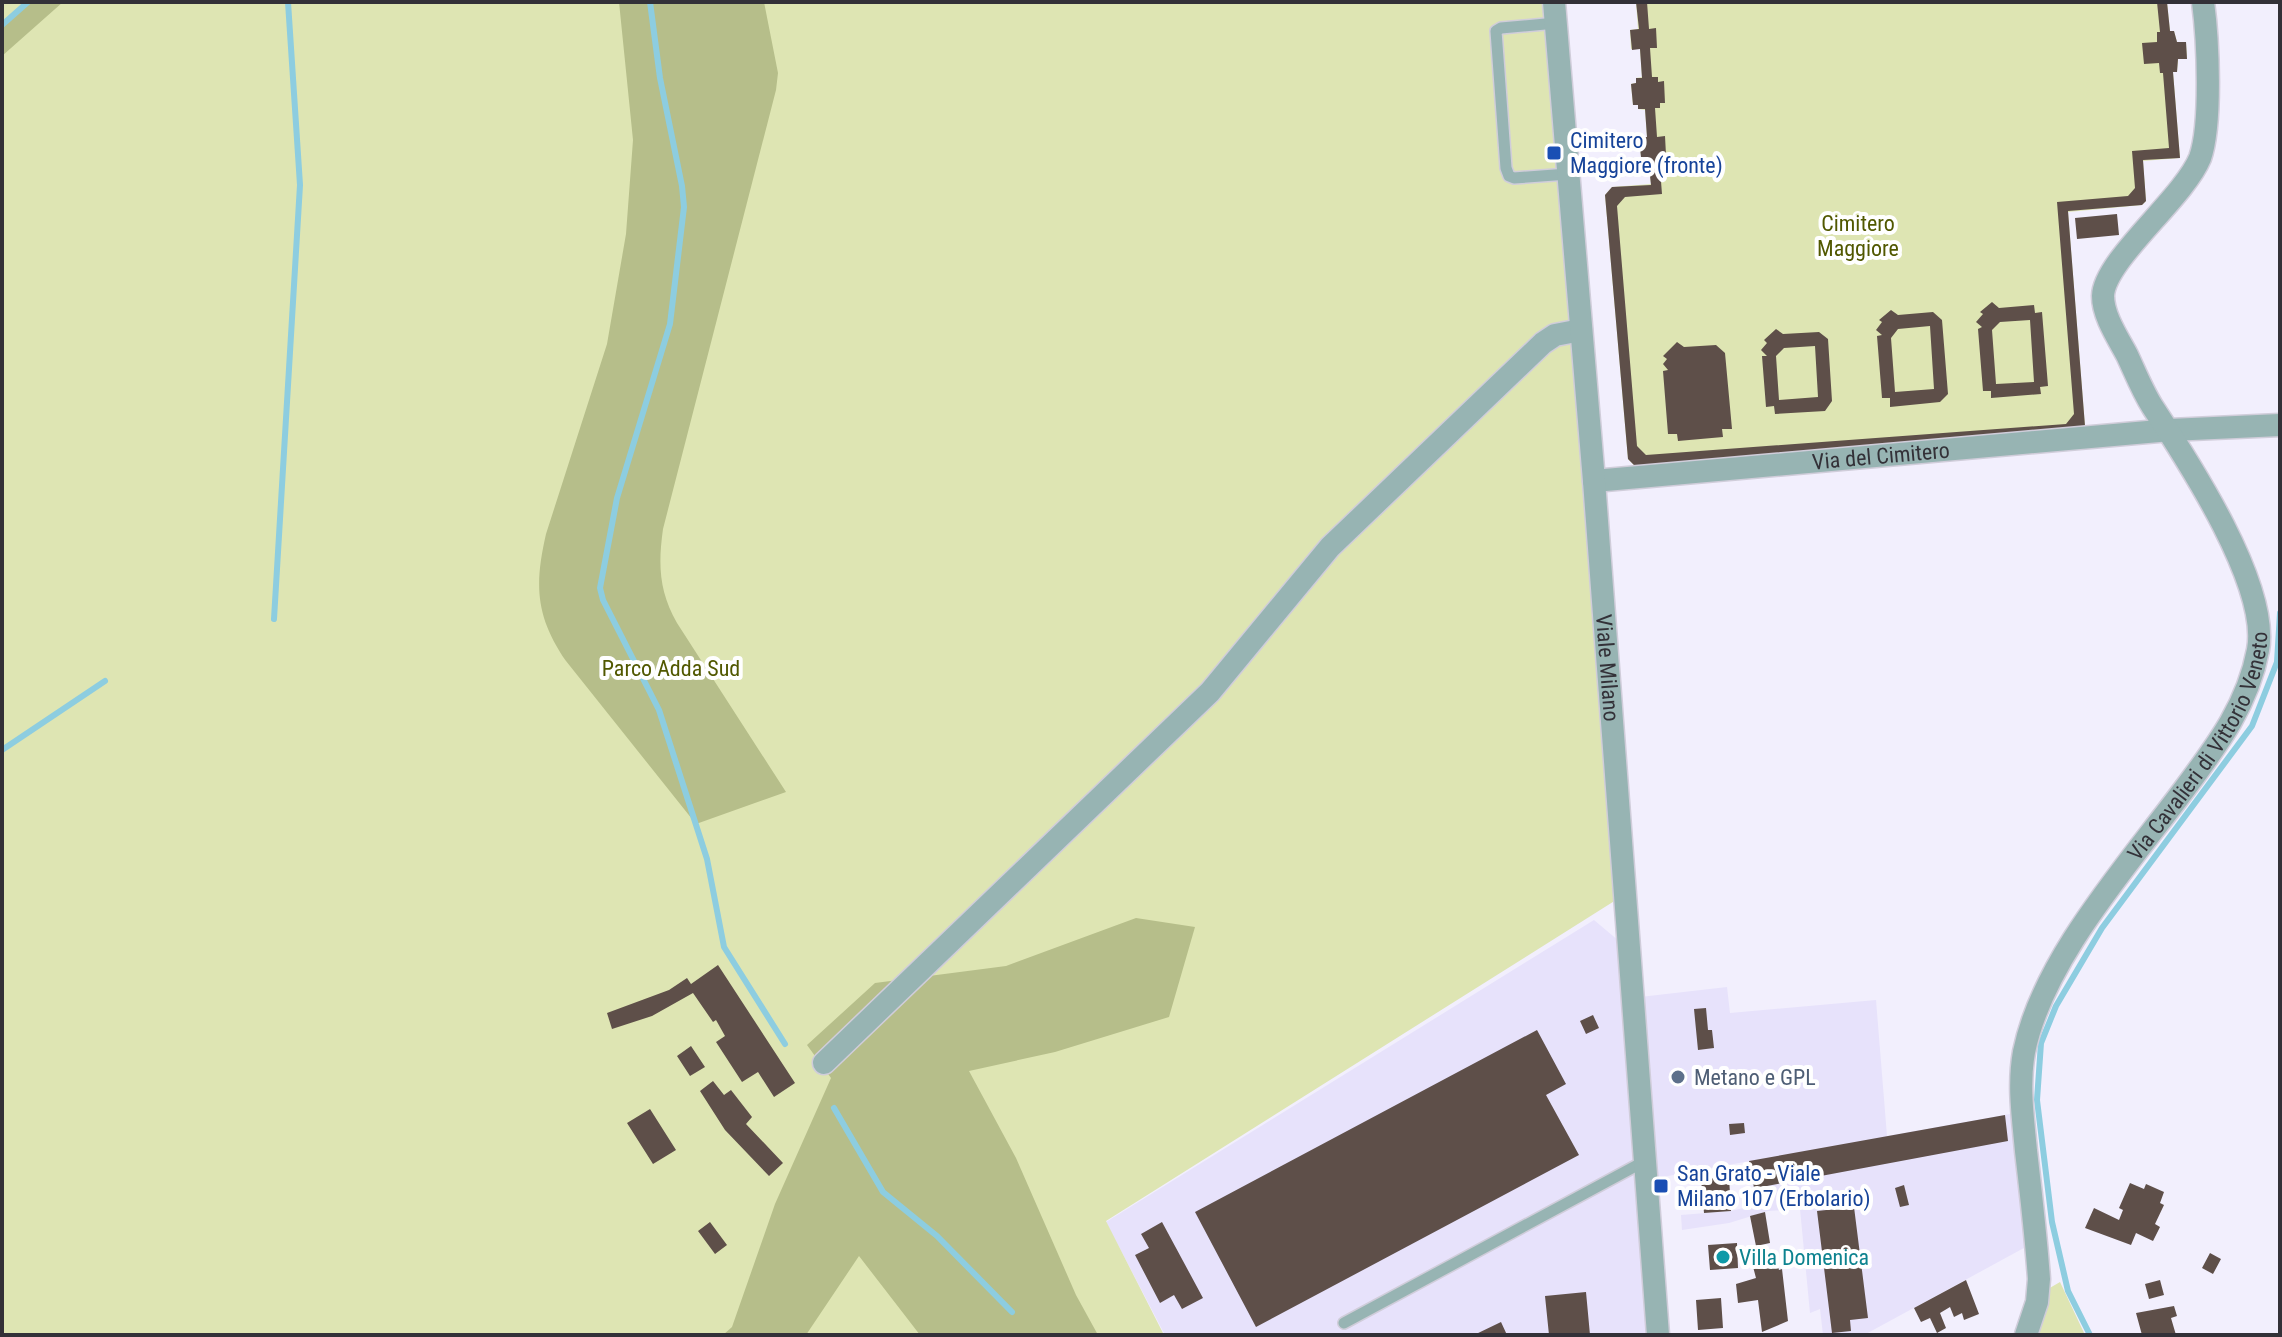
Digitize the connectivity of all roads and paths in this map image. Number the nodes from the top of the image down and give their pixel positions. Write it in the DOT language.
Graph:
graph roads {
  1 [pos="2203,2"];
  2 [pos="1555,12"];
  3 [pos="1568,174"];
  4 [pos="1581,330"];
  5 [pos="2280,425"];
  6 [pos="2170,430"];
  7 [pos="1594,481"];
  8 [pos="824,1063"];
  9 [pos="1645,1161"];
  10 [pos="1344,1323"];
  11 [pos="1658,1335"];
  12 [pos="2026,1335"];
  1 -- 6 [label="street, Via Cavalieri di Vittorio Veneto"];
  2 -- 3 [label="street, Viale Milano"];
  2 -- 3 [label="lane"];
  3 -- 4 [label="street, Viale Milano"];
  4 -- 7 [label="street, Viale Milano"];
  4 -- 8 [label="street"];
  5 -- 6 [label="street, Via del Cimitero"];
  6 -- 7 [label="street, Via del Cimitero"];
  6 -- 12 [label="street, Via Cavalieri di Vittorio Veneto"];
  7 -- 9 [label="street, Viale Milano"];
  9 -- 10 [label="lane"];
  9 -- 11 [label="street, Viale Milano"];
}
